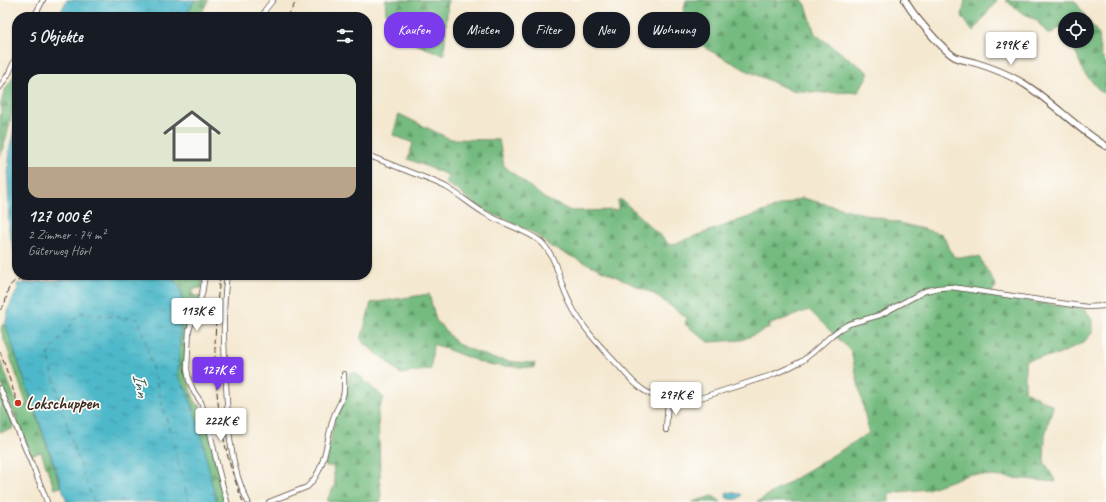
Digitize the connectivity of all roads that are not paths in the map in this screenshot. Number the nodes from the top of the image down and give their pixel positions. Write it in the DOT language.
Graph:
graph roads {
  1 [pos="43,0"];
  2 [pos="273,0"];
  3 [pos="905,0"];
  4 [pos="37,12"];
  5 [pos="264,12"];
  6 [pos="12,66"];
  7 [pos="0,87"];
  8 [pos="1106,146"];
  9 [pos="372,157"];
  10 [pos="204,280"];
  11 [pos="226,280"];
  12 [pos="1106,306"];
  13 [pos="344,374"];
  14 [pos="0,388"];
  15 [pos="668,400"];
  16 [pos="666,430"];
  17 [pos="47,502"];
  18 [pos="227,502"];
  19 [pos="248,502"];
  20 [pos="269,502"];
  1 -- 4 [label="street"];
  2 -- 5 [label="street"];
  3 -- 8 [label="street"];
  6 -- 7 [label="street"];
  9 -- 15 [label="street"];
  10 -- 18 [label="street"];
  11 -- 19 [label="street"];
  12 -- 15 [label="street"];
  13 -- 20 [label="street"];
  14 -- 17 [label="street"];
  15 -- 16 [label="street"];
}
